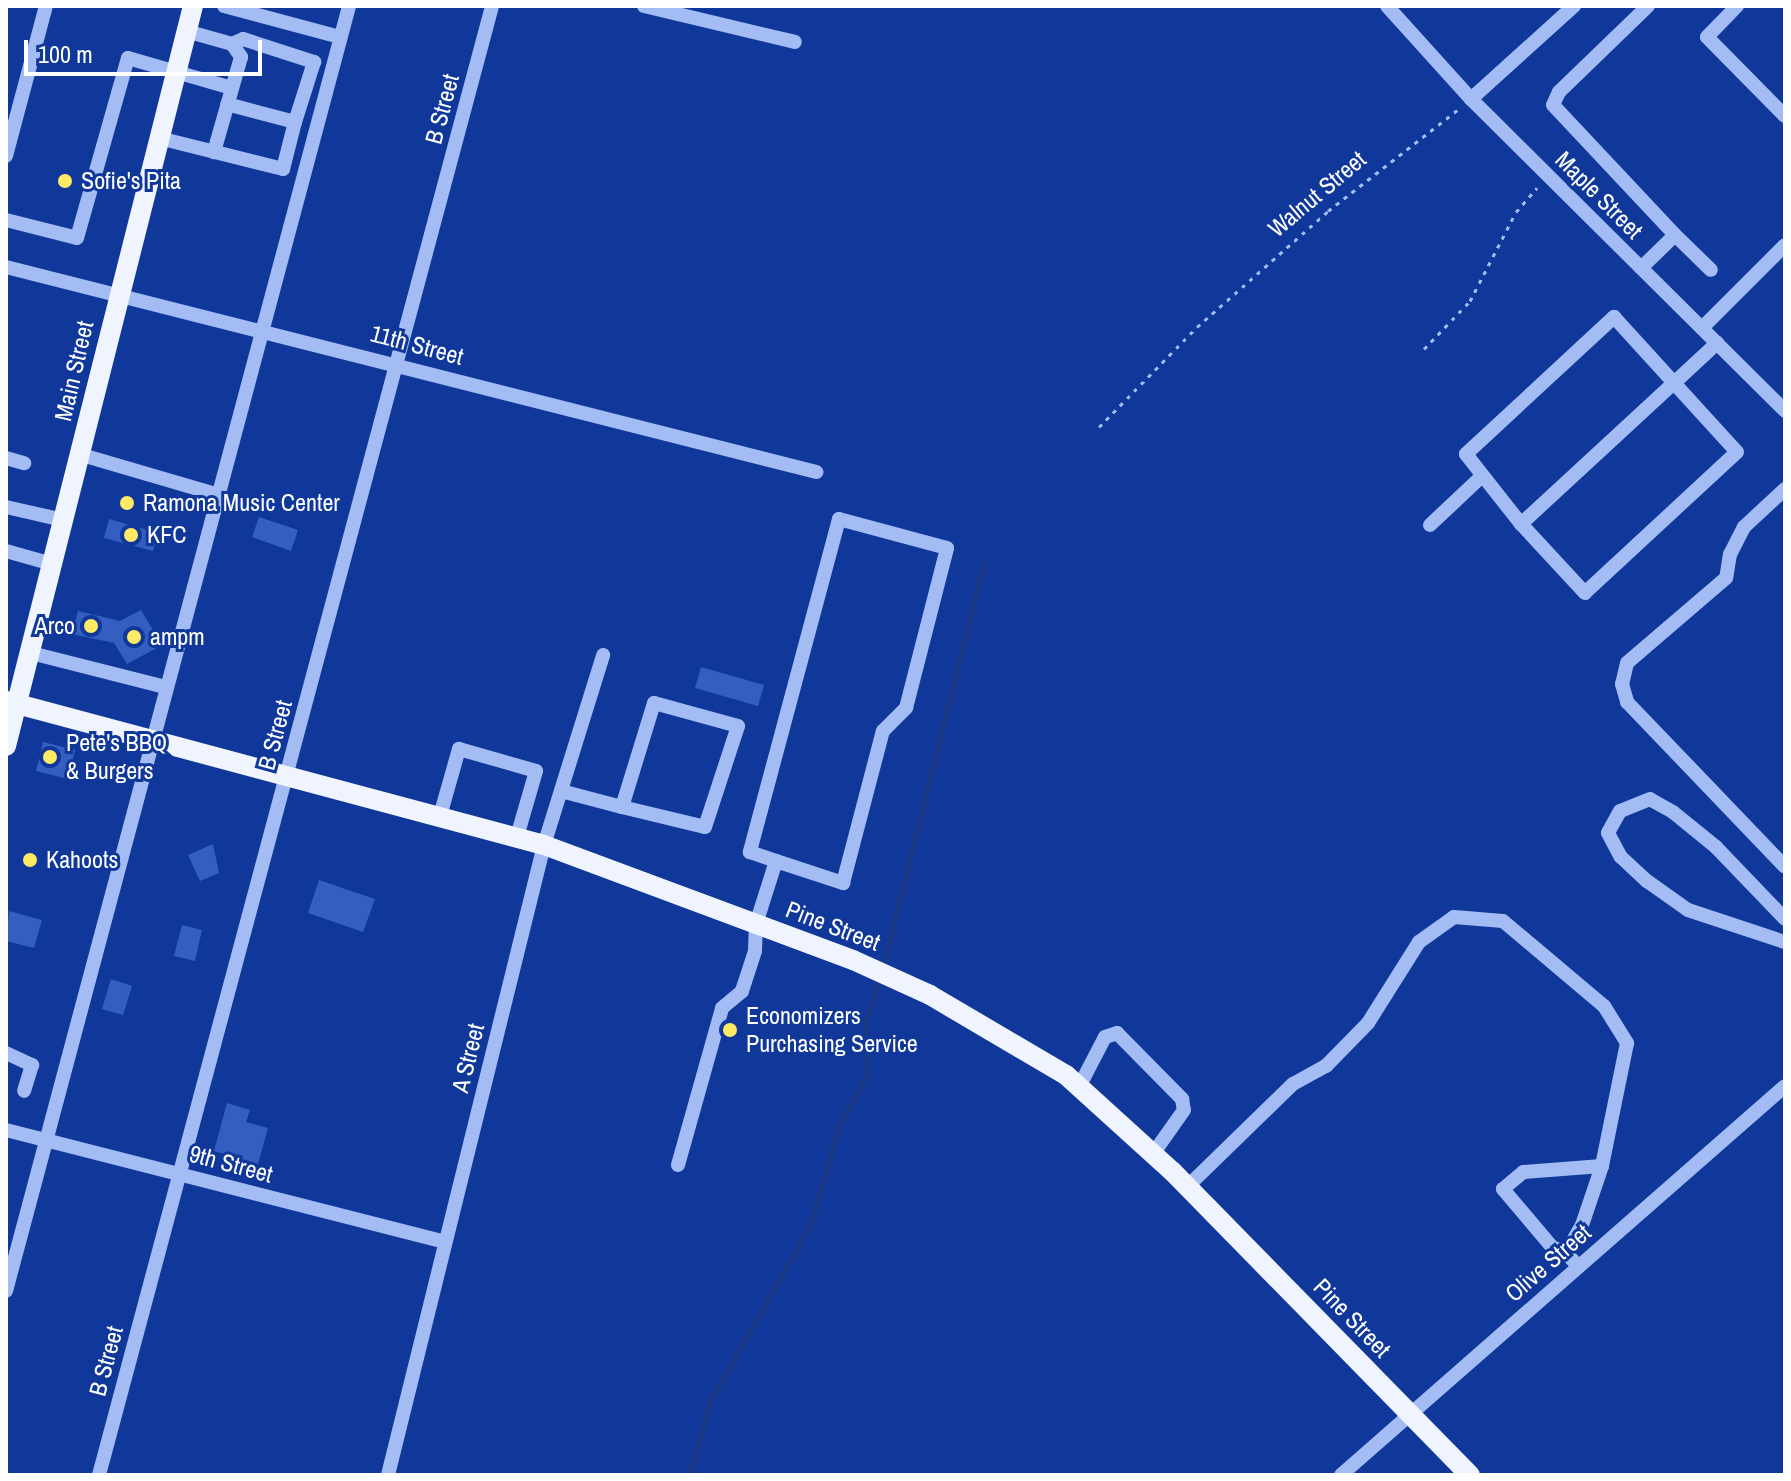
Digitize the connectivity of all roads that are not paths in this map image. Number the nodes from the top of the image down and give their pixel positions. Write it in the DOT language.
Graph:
graph roads {
  1 [pos="46,6"];
  2 [pos="193,6"];
  3 [pos="224,6"];
  4 [pos="349,6"];
  5 [pos="492,6"];
  6 [pos="644,6"];
  7 [pos="1387,6"];
  8 [pos="1574,6"];
  9 [pos="1648,6"];
  10 [pos="1737,6"];
  11 [pos="186,31"];
  12 [pos="340,37"];
  13 [pos="795,42"];
  14 [pos="232,44"];
  15 [pos="176,72"];
  16 [pos="232,88"];
  17 [pos="1471,99"];
  18 [pos="227,104"];
  19 [pos="1785,116"];
  20 [pos="295,122"];
  21 [pos="159,138"];
  22 [pos="214,152"];
  23 [pos="6,156"];
  24 [pos="6,220"];
  25 [pos="1675,235"];
  26 [pos="1785,245"];
  27 [pos="6,267"];
  28 [pos="1641,268"];
  29 [pos="1711,270"];
  30 [pos="119,294"];
  31 [pos="264,328"];
  32 [pos="1702,328"];
  33 [pos="1717,343"];
  34 [pos="396,362"];
  35 [pos="1674,383"];
  36 [pos="1785,411"];
  37 [pos="82,455"];
  38 [pos="6,458"];
  39 [pos="24,463"];
  40 [pos="816,472"];
  41 [pos="1481,477"];
  42 [pos="1785,489"];
  43 [pos="215,494"];
  44 [pos="6,507"];
  45 [pos="63,520"];
  46 [pos="1521,524"];
  47 [pos="1430,525"];
  48 [pos="6,551"];
  49 [pos="52,564"];
  50 [pos="31,653"];
  51 [pos="603,655"];
  52 [pos="165,687"];
  53 [pos="12,703"];
  54 [pos="152,740"];
  55 [pos="6,746"];
  56 [pos="288,775"];
  57 [pos="561,791"];
  58 [pos="622,807"];
  59 [pos="440,816"];
  60 [pos="517,837"];
  61 [pos="544,845"];
  62 [pos="776,861"];
  63 [pos="1785,867"];
  64 [pos="1785,919"];
  65 [pos="756,924"];
  66 [pos="1785,942"];
  67 [pos="6,1053"];
  68 [pos="1785,1086"];
  69 [pos="1079,1087"];
  70 [pos="24,1091"];
  71 [pos="6,1130"];
  72 [pos="47,1141"];
  73 [pos="1153,1154"];
  74 [pos="678,1165"];
  75 [pos="1602,1166"];
  76 [pos="178,1173"];
  77 [pos="1187,1187"];
  78 [pos="445,1242"];
  79 [pos="1566,1253"];
  80 [pos="1578,1266"];
  81 [pos="6,1291"];
  82 [pos="1410,1414"];
  83 [pos="99,1475"];
  84 [pos="388,1475"];
  85 [pos="1341,1475"];
  86 [pos="1470,1475"];
  1 -- 23 [label="street"];
  2 -- 11 [label="main road, Main Street"];
  3 -- 12 [label="street"];
  4 -- 12 [label="street"];
  5 -- 34 [label="street, B Street"];
  6 -- 13 [label="street"];
  7 -- 17 [label="street, Maple Street"];
  8 -- 17 [label="street"];
  9 -- 25 [label="street"];
  10 -- 19 [label="street"];
  11 -- 14 [label="street"];
  11 -- 15 [label="main road, Main Street"];
  12 -- 31 [label="street"];
  14 -- 16 [label="street"];
  14 -- 20 [label="street"];
  15 -- 16 [label="street"];
  15 -- 21 [label="main road, Main Street"];
  15 -- 24 [label="street"];
  16 -- 18 [label="street"];
  17 -- 28 [label="street, Maple Street"];
  18 -- 20 [label="street"];
  18 -- 22 [label="street"];
  20 -- 22 [label="street"];
  21 -- 22 [label="street"];
  21 -- 30 [label="main road, Main Street"];
  25 -- 28 [label="street"];
  25 -- 29 [label="street"];
  26 -- 32 [label="street"];
  27 -- 30 [label="street, 11th Street"];
  28 -- 32 [label="street, Maple Street"];
  30 -- 31 [label="street, 11th Street"];
  30 -- 37 [label="main road, Main Street"];
  31 -- 34 [label="street, 11th Street"];
  31 -- 43 [label="street"];
  32 -- 33 [label="street, Maple Street"];
  33 -- 35 [label="street"];
  33 -- 36 [label="street, Maple Street"];
  34 -- 40 [label="street, 11th Street"];
  34 -- 56 [label="street, B Street"];
  35 -- 41 [label="street"];
  35 -- 46 [label="street"];
  35 -- 46 [label="street"];
  37 -- 43 [label="street"];
  37 -- 45 [label="main road, Main Street"];
  38 -- 39 [label="street"];
  41 -- 46 [label="street"];
  41 -- 47 [label="street"];
  42 -- 63 [label="street"];
  43 -- 52 [label="street"];
  44 -- 45 [label="street"];
  45 -- 49 [label="main road, Main Street"];
  48 -- 49 [label="street"];
  49 -- 50 [label="main road, Main Street"];
  50 -- 52 [label="street"];
  50 -- 53 [label="main road, Main Street"];
  51 -- 57 [label="street, A Street"];
  52 -- 54 [label="street"];
  53 -- 54 [label="main road, Pine Street"];
  53 -- 55 [label="main road, Main Street"];
  54 -- 56 [label="main road, Pine Street"];
  54 -- 72 [label="street"];
  56 -- 59 [label="main road, Pine Street"];
  56 -- 76 [label="street, B Street"];
  57 -- 58 [label="street"];
  57 -- 61 [label="street, A Street"];
  58 -- 58 [label="street"];
  59 -- 60 [label="main road, Pine Street"];
  59 -- 60 [label="street"];
  60 -- 61 [label="main road, Pine Street"];
  61 -- 65 [label="main road, Pine Street"];
  61 -- 78 [label="street, A Street"];
  62 -- 62 [label="street"];
  62 -- 65 [label="street"];
  64 -- 66 [label="street"];
  65 -- 69 [label="main road, Pine Street"];
  65 -- 74 [label="street"];
  67 -- 70 [label="street"];
  68 -- 80 [label="street, Olive Street"];
  69 -- 73 [label="main road, Pine Street"];
  69 -- 73 [label="street"];
  71 -- 72 [label="street, 9th Street"];
  72 -- 76 [label="street, 9th Street"];
  72 -- 81 [label="street"];
  73 -- 77 [label="main road, Pine Street"];
  75 -- 77 [label="street"];
  75 -- 79 [label="street"];
  75 -- 79 [label="street"];
  76 -- 78 [label="street, 9th Street"];
  76 -- 83 [label="street, B Street"];
  77 -- 82 [label="main road, Pine Street"];
  78 -- 84 [label="street, A Street"];
  79 -- 80 [label="street"];
  80 -- 82 [label="street, Olive Street"];
  82 -- 85 [label="street, Olive Street"];
  82 -- 86 [label="main road, Pine Street"];
}
